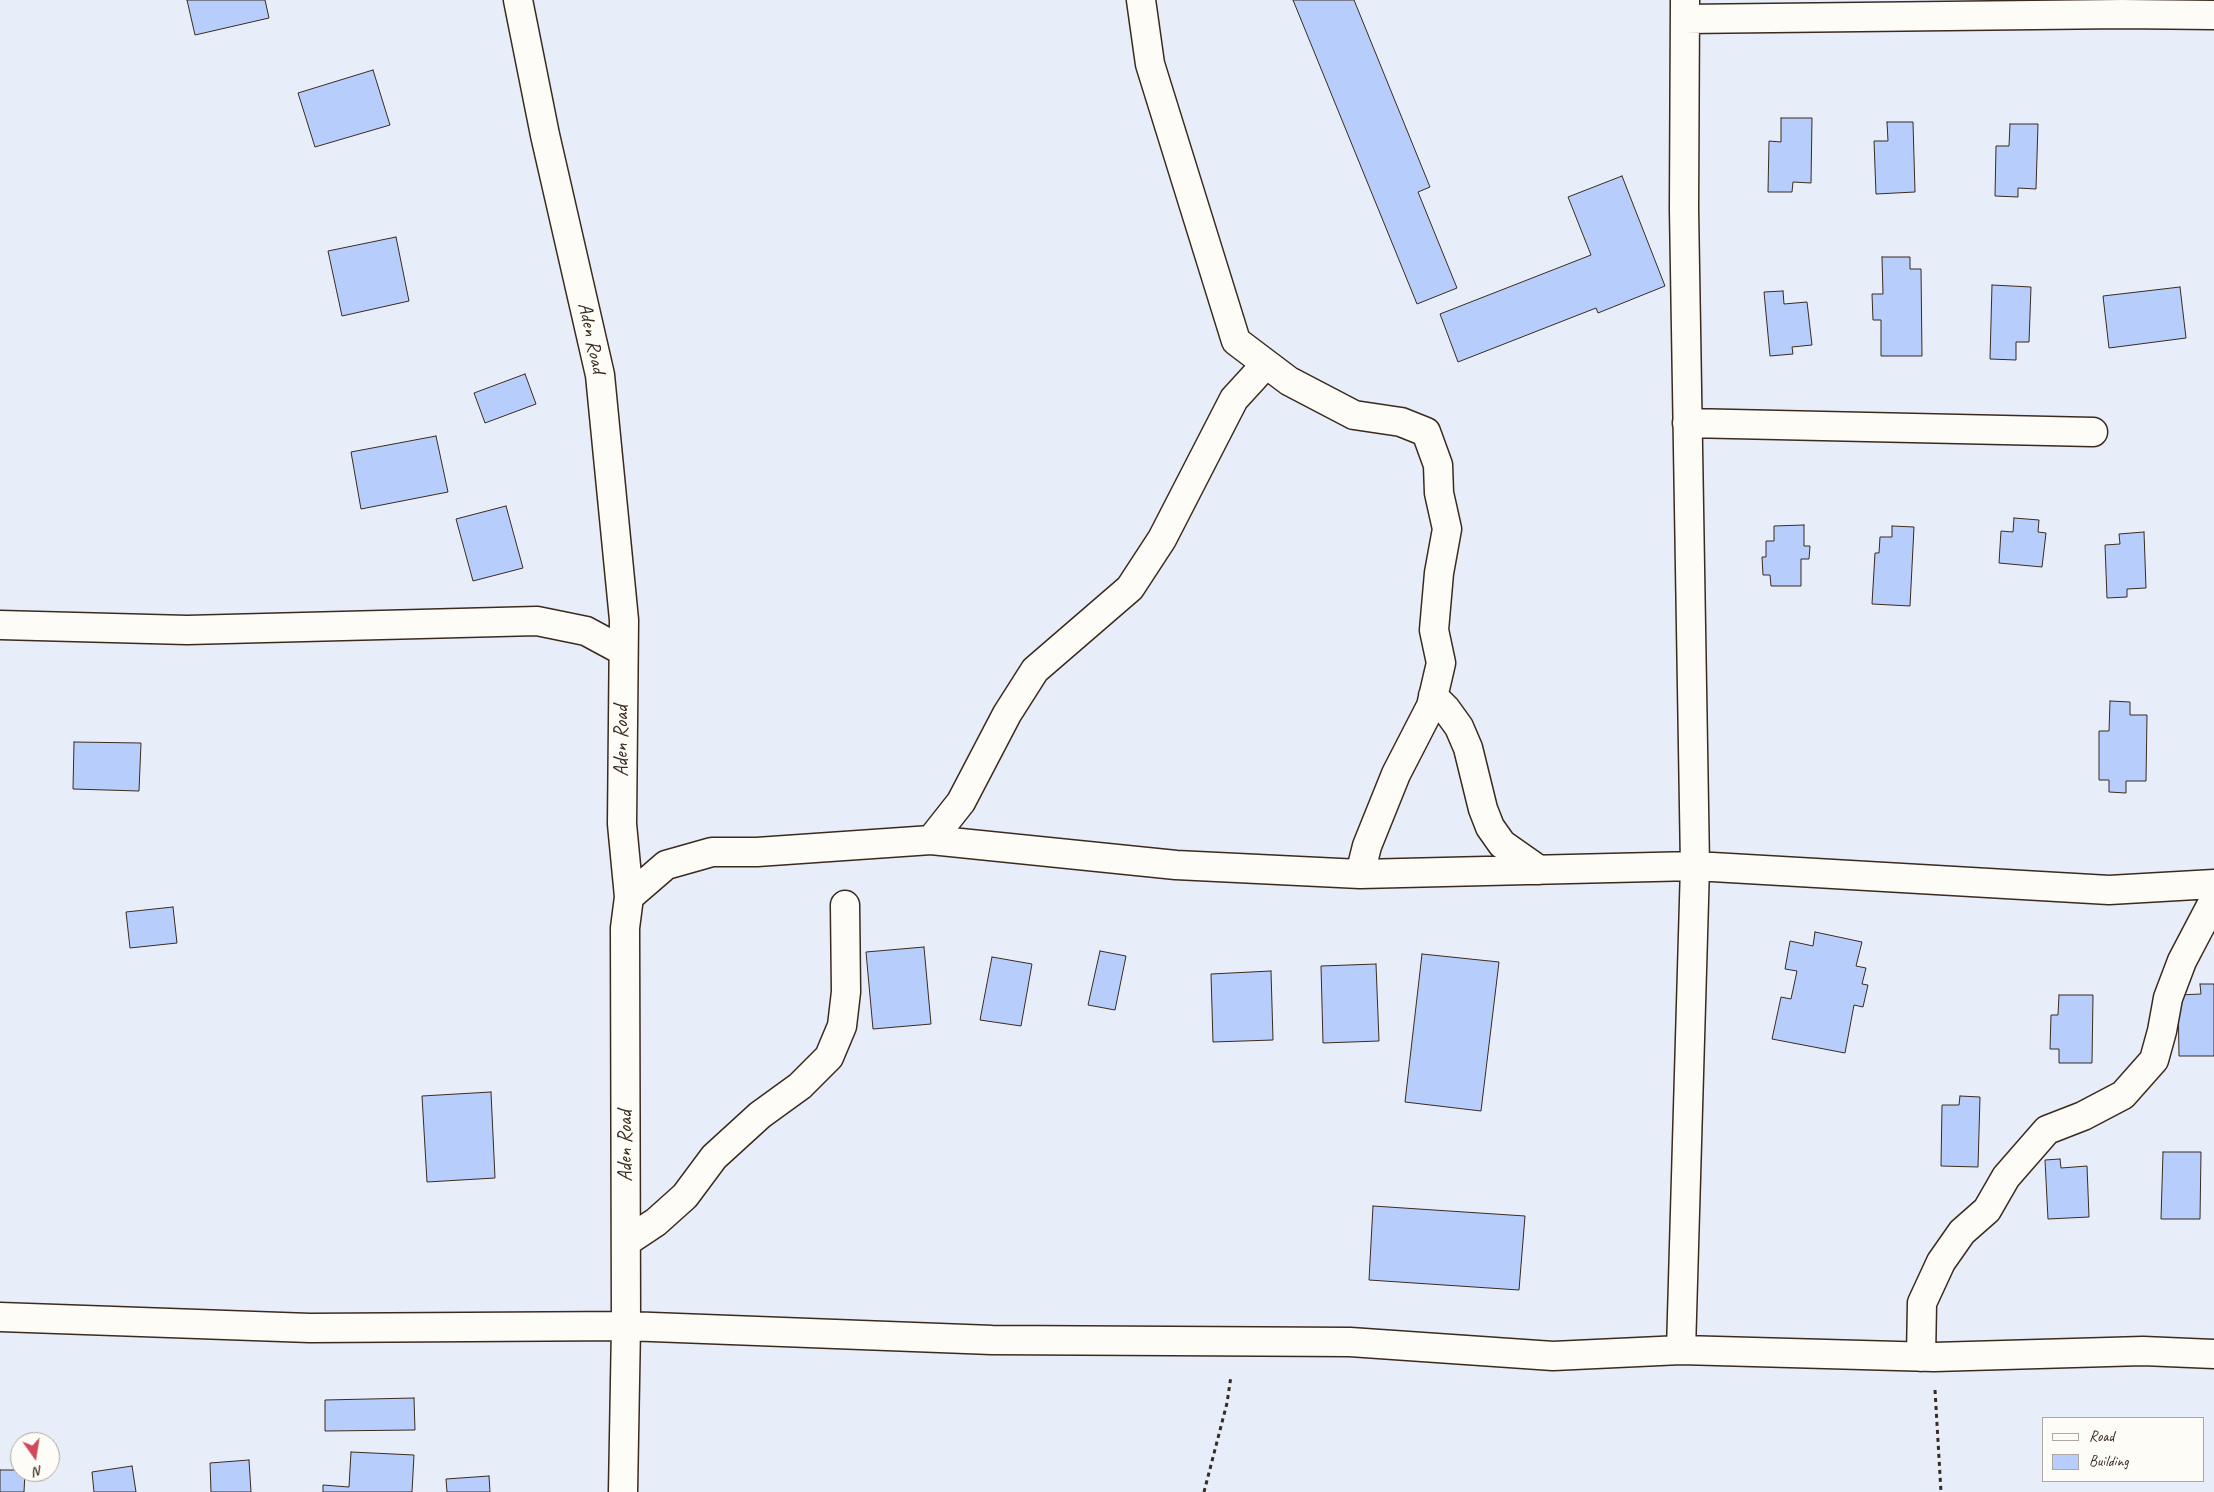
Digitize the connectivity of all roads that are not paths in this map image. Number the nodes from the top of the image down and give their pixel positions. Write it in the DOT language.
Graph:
graph roads {
  1 [pos="518,0"];
  2 [pos="1141,0"];
  3 [pos="1685,9"];
  4 [pos="2214,16"];
  5 [pos="1266,364"];
  6 [pos="1687,423"];
  7 [pos="2093,432"];
  8 [pos="0,625"];
  9 [pos="623,651"];
  10 [pos="1434,696"];
  11 [pos="931,840"];
  12 [pos="1695,866"];
  13 [pos="1539,870"];
  14 [pos="1360,874"];
  15 [pos="2214,884"];
  16 [pos="629,897"];
  17 [pos="2214,900"];
  18 [pos="845,906"];
  19 [pos="626,1242"];
  20 [pos="0,1318"];
  21 [pos="626,1326"];
  22 [pos="1681,1350"];
  23 [pos="2214,1354"];
  24 [pos="1928,1357"];
  25 [pos="623,1492"];
  1 -- 9 [label="street, Aden Road"];
  2 -- 5 [label="street"];
  3 -- 4 [label="street"];
  3 -- 6 [label="street"];
  5 -- 10 [label="street"];
  5 -- 11 [label="street"];
  6 -- 7 [label="street"];
  6 -- 12 [label="street"];
  8 -- 9 [label="street"];
  9 -- 16 [label="street, Aden Road"];
  10 -- 13 [label="street"];
  10 -- 14 [label="street"];
  11 -- 14 [label="street"];
  11 -- 16 [label="street"];
  12 -- 13 [label="street"];
  12 -- 15 [label="street"];
  12 -- 22 [label="street"];
  13 -- 14 [label="street"];
  16 -- 19 [label="street, Aden Road"];
  17 -- 24 [label="street"];
  18 -- 19 [label="street"];
  19 -- 21 [label="street, Aden Road"];
  20 -- 21 [label="street"];
  21 -- 22 [label="street"];
  21 -- 25 [label="street, Aden Road"];
  22 -- 24 [label="street"];
  23 -- 24 [label="street"];
}
